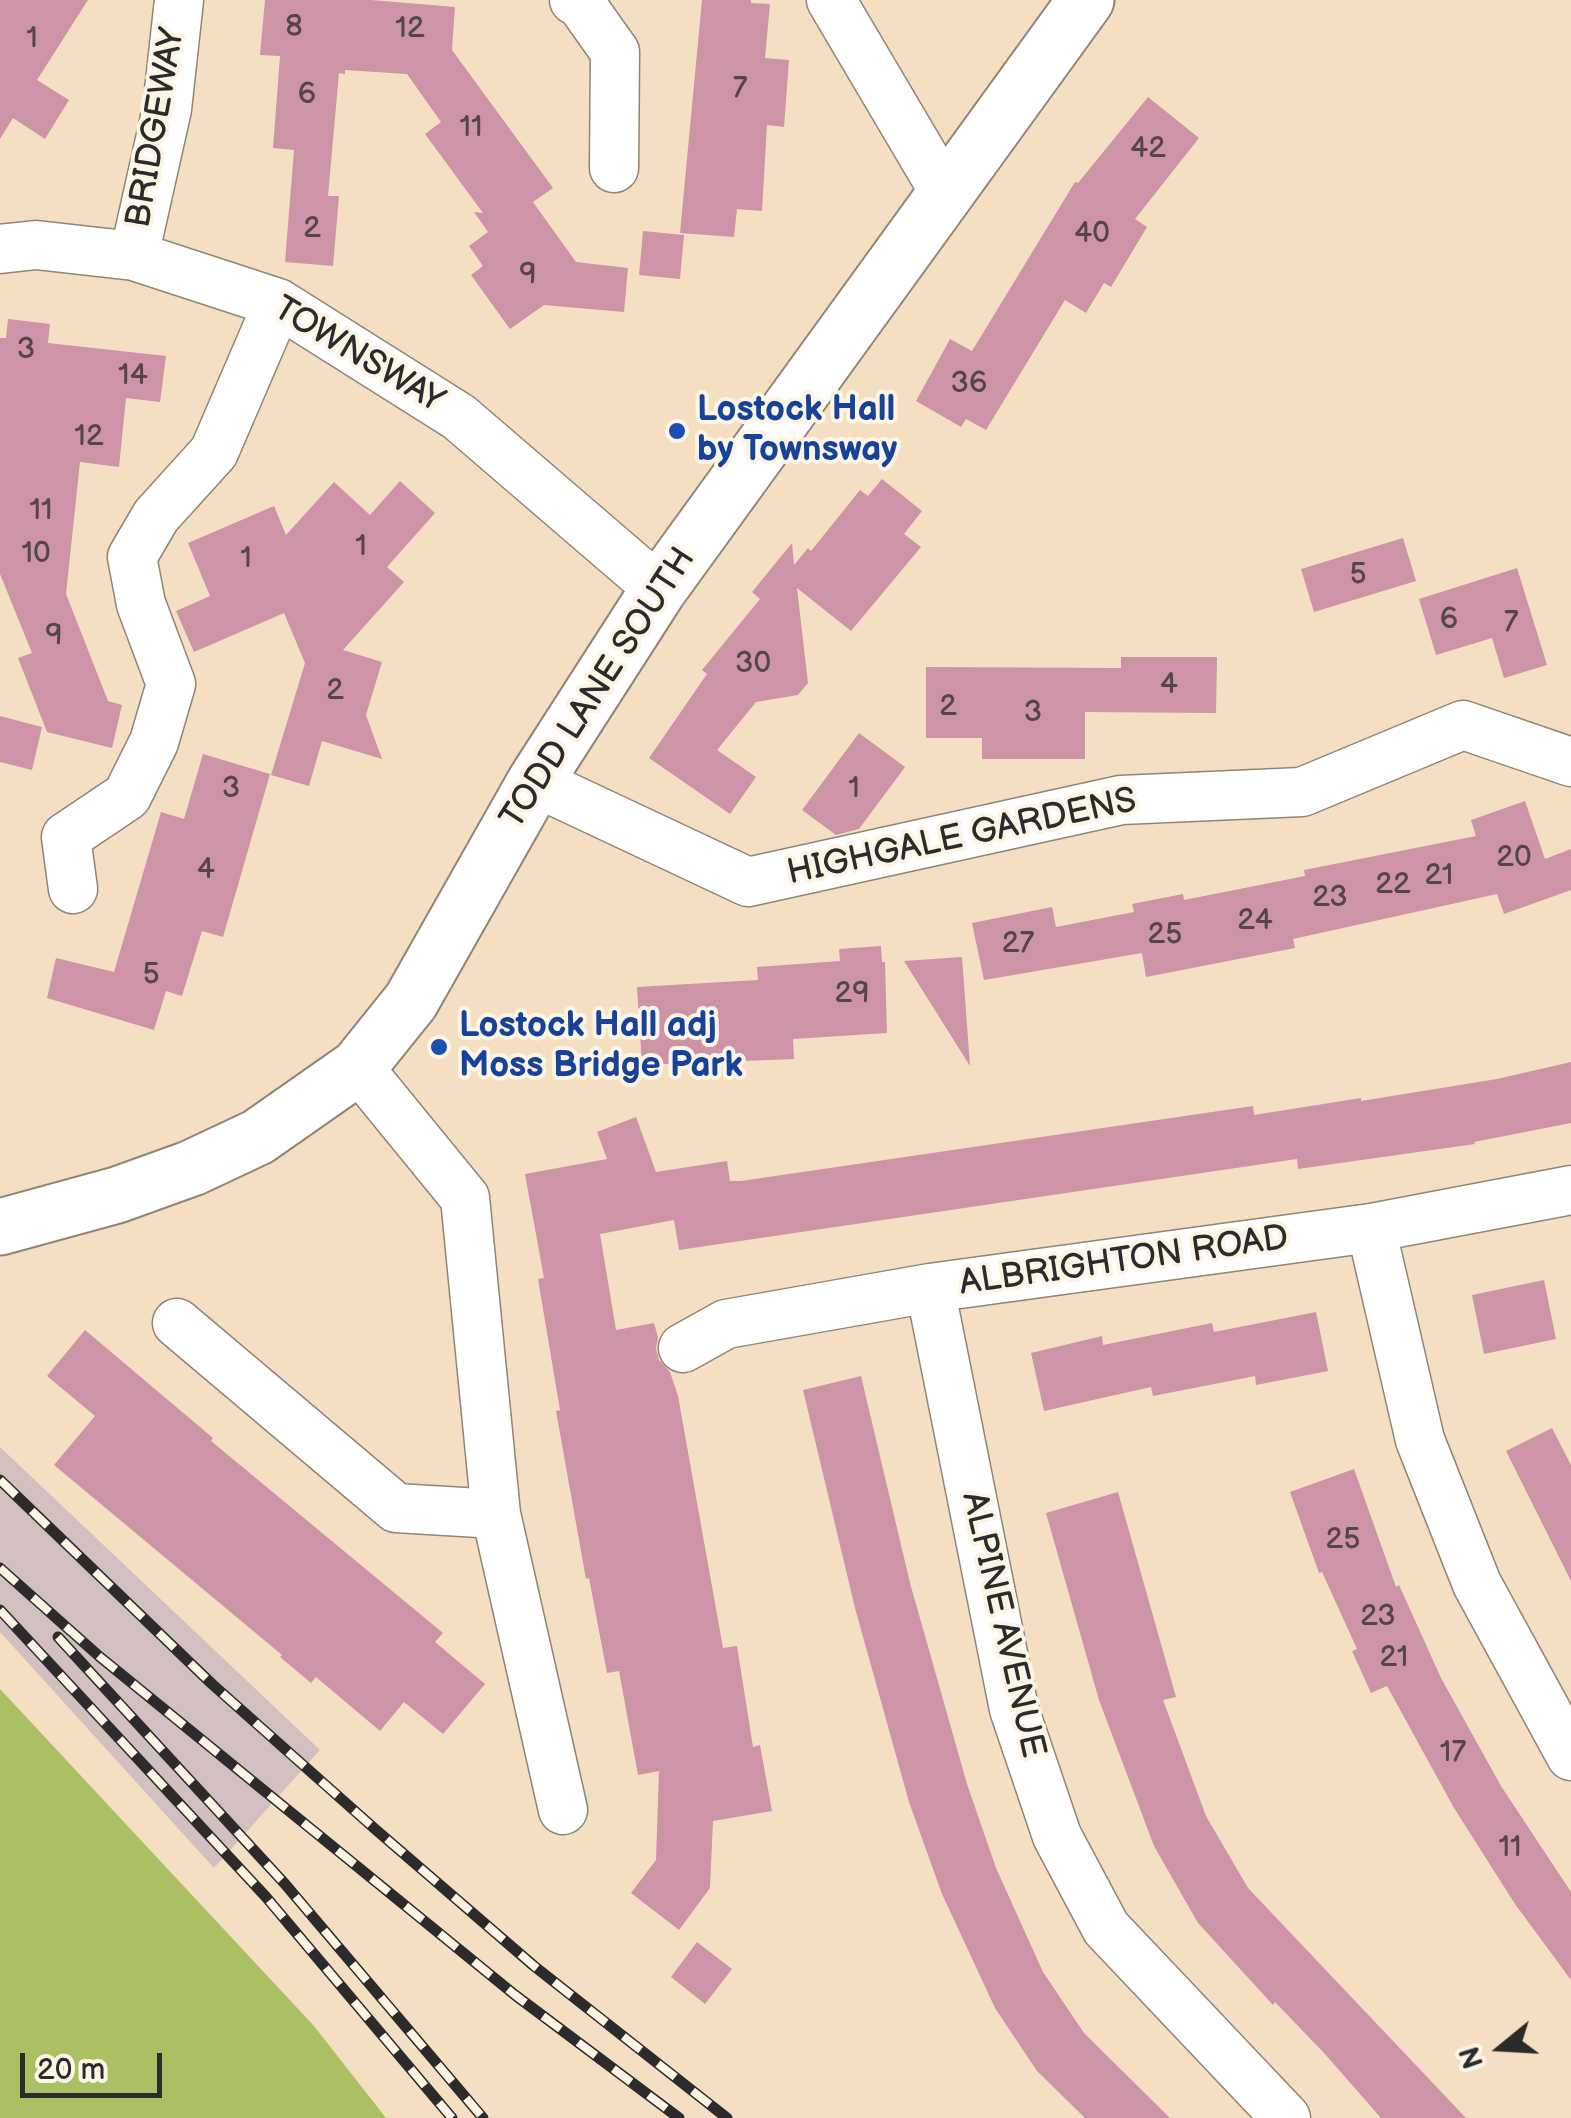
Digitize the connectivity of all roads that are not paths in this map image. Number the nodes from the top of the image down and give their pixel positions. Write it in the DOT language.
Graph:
graph roads {
  1 [pos="179,0"];
  2 [pos="574,0"];
  3 [pos="831,0"];
  4 [pos="1086,0"];
  5 [pos="614,168"];
  6 [pos="945,193"];
  7 [pos="0,249"];
  8 [pos="134,256"];
  9 [pos="278,304"];
  10 [pos="659,589"];
  11 [pos="1571,762"];
  12 [pos="535,782"];
  13 [pos="73,889"];
  14 [pos="358,1067"];
  15 [pos="1571,1190"];
  16 [pos="0,1227"];
  17 [pos="1371,1228"];
  18 [pos="930,1288"];
  19 [pos="177,1322"];
  20 [pos="683,1348"];
  21 [pos="496,1514"];
  22 [pos="1571,1756"];
  23 [pos="563,1810"];
  24 [pos="1286,2118"];
  1 -- 8 [label="street, BRIDGEWAY"];
  2 -- 5 [label="street"];
  3 -- 6 [label="street"];
  4 -- 6 [label="street, TODD LANE SOUTH"];
  6 -- 10 [label="street, TODD LANE SOUTH"];
  7 -- 8 [label="street, TOWNSWAY"];
  8 -- 9 [label="street, TOWNSWAY"];
  9 -- 10 [label="street, TOWNSWAY"];
  9 -- 13 [label="street"];
  10 -- 12 [label="street, TODD LANE SOUTH"];
  11 -- 12 [label="street, HIGHGALE GARDENS"];
  12 -- 14 [label="street, TODD LANE SOUTH"];
  14 -- 16 [label="street, TODD LANE SOUTH"];
  14 -- 21 [label="street"];
  15 -- 17 [label="street, ALBRIGHTON ROAD"];
  17 -- 18 [label="street, ALBRIGHTON ROAD"];
  17 -- 22 [label="street"];
  18 -- 20 [label="street, ALBRIGHTON ROAD"];
  18 -- 24 [label="street, ALPINE AVENUE"];
  19 -- 21 [label="street"];
  21 -- 23 [label="street"];
}
